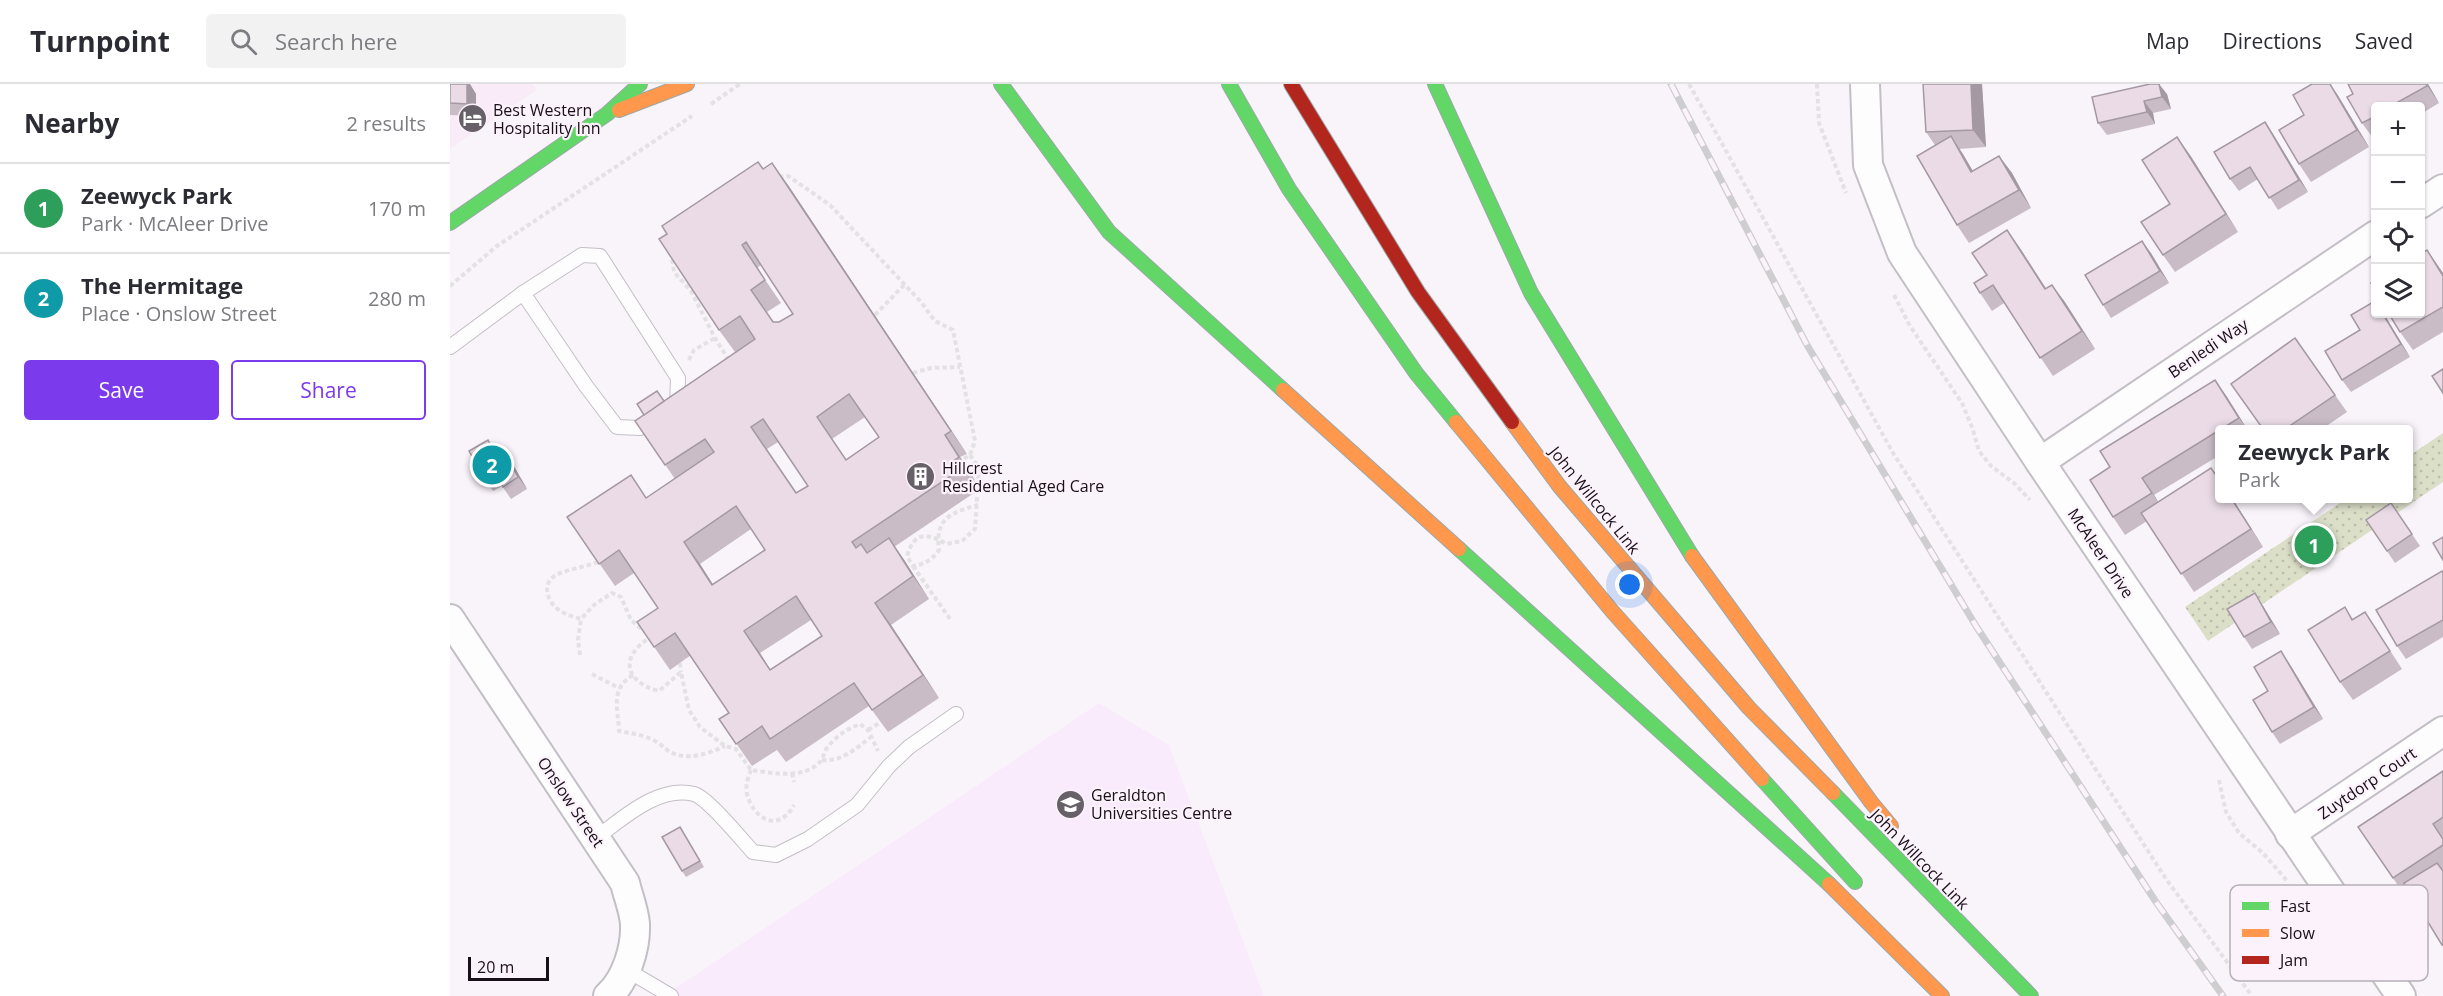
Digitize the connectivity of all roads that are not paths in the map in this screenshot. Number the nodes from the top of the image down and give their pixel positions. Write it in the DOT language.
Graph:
graph roads {
  1 [pos="640,84"];
  2 [pos="687,84"];
  3 [pos="1001,84"];
  4 [pos="1229,84"];
  5 [pos="1291,84"];
  6 [pos="1435,84"];
  7 [pos="1865,84"];
  8 [pos="607,114"];
  9 [pos="2443,189"];
  10 [pos="2425,201"];
  11 [pos="450,223"];
  12 [pos="2371,238"];
  13 [pos="524,293"];
  14 [pos="450,347"];
  15 [pos="669,410"];
  16 [pos="650,423"];
  17 [pos="2040,462"];
  18 [pos="450,619"];
  19 [pos="956,714"];
  20 [pos="2443,731"];
  21 [pos="2290,834"];
  22 [pos="1901,837"];
  23 [pos="596,838"];
  24 [pos="1938,881"];
  25 [pos="2325,885"];
  26 [pos="1863,891"];
  27 [pos="1927,961"];
  28 [pos="625,969"];
  29 [pos="2391,981"];
  30 [pos="608,996"];
  31 [pos="671,996"];
  32 [pos="1942,996"];
  33 [pos="1959,996"];
  34 [pos="2031,996"];
  35 [pos="2036,996"];
  36 [pos="2401,996"];
  1 -- 8 [label="main road"];
  2 -- 8 [label="main road"];
  3 -- 32 [label="main road"];
  4 -- 26 [label="main road"];
  5 -- 34 [label="main road, John Willcock Link"];
  6 -- 22 [label="main road"];
  7 -- 17 [label="street, McAleer Drive"];
  8 -- 11 [label="main road"];
  9 -- 10 [label="street"];
  12 -- 17 [label="street, Benledi Way"];
  13 -- 14 [label="lane"];
  13 -- 15 [label="lane"];
  13 -- 16 [label="lane"];
  17 -- 21 [label="street, McAleer Drive"];
  18 -- 23 [label="street, Onslow Street"];
  19 -- 23 [label="lane"];
  20 -- 21 [label="street, Zuytdorp Court"];
  21 -- 25 [label="street, McAleer Drive"];
  23 -- 28 [label="street, Onslow Street"];
  24 -- 35 [label="main road"];
  27 -- 33 [label="main road"];
  28 -- 30 [label="street, Onslow Street"];
  28 -- 31 [label="lane"];
  29 -- 36 [label="street, McAleer Drive"];
}
